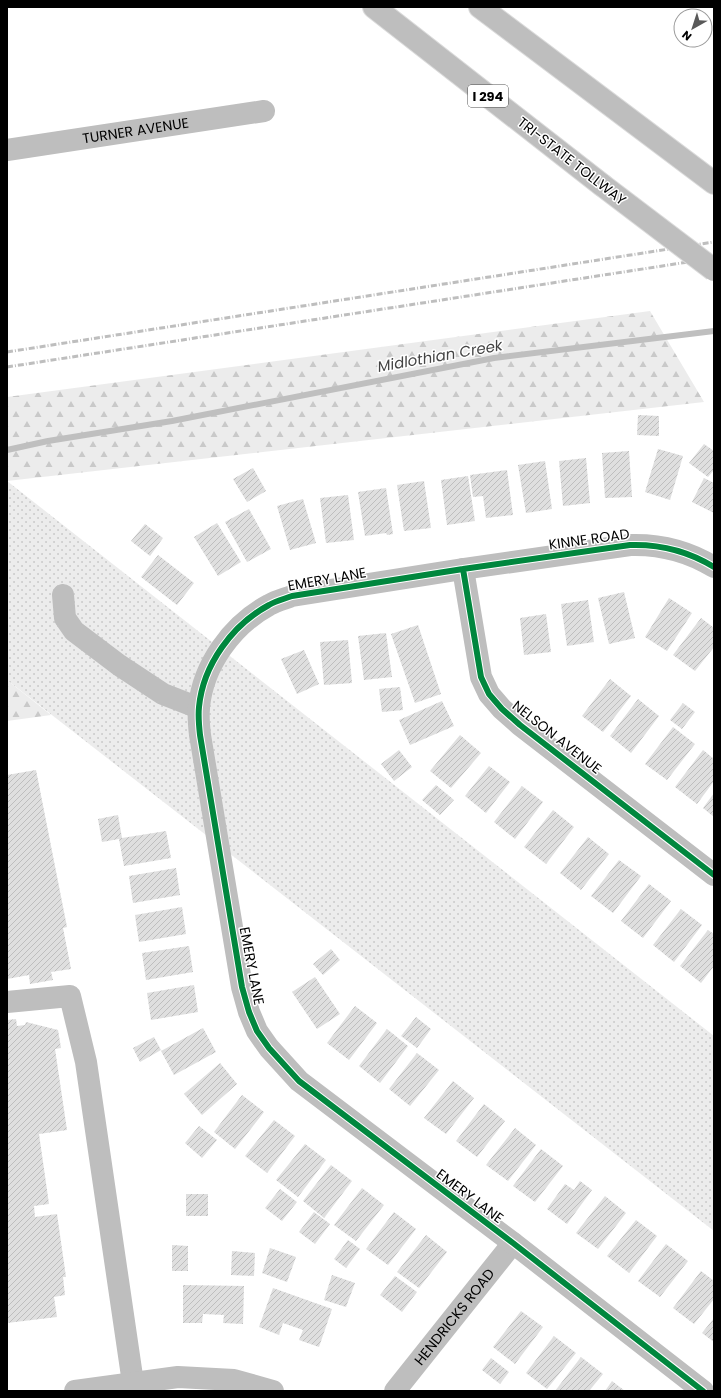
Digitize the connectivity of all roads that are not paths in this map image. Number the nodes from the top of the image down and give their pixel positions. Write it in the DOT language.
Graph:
graph roads {
  1 [pos="374,7"];
  2 [pos="480,7"];
  3 [pos="264,111"];
  4 [pos="7,150"];
  5 [pos="710,181"];
  6 [pos="714,270"];
  7 [pos="714,567"];
  8 [pos="463,569"];
  9 [pos="63,595"];
  10 [pos="199,708"];
  11 [pos="714,875"];
  12 [pos="7,1002"];
  13 [pos="513,1243"];
  14 [pos="133,1383"];
  15 [pos="75,1391"];
  16 [pos="273,1391"];
  17 [pos="395,1391"];
  18 [pos="703,1391"];
  1 -- 6 [label="main road, TRI-STATE TOLLWAY / I 294, bridge"];
  2 -- 5 [label="main road"];
  3 -- 4 [label="main road, TURNER AVENUE"];
  7 -- 8 [label="main road, KINNE ROAD"];
  8 -- 10 [label="main road, EMERY LANE"];
  8 -- 11 [label="main road, NELSON AVENUE"];
  9 -- 10 [label="main road"];
  10 -- 13 [label="main road, EMERY LANE"];
  12 -- 14 [label="main road"];
  13 -- 17 [label="main road, HENDRICKS ROAD"];
  13 -- 18 [label="main road, EMERY LANE"];
  14 -- 15 [label="main road"];
  14 -- 16 [label="main road"];
}
